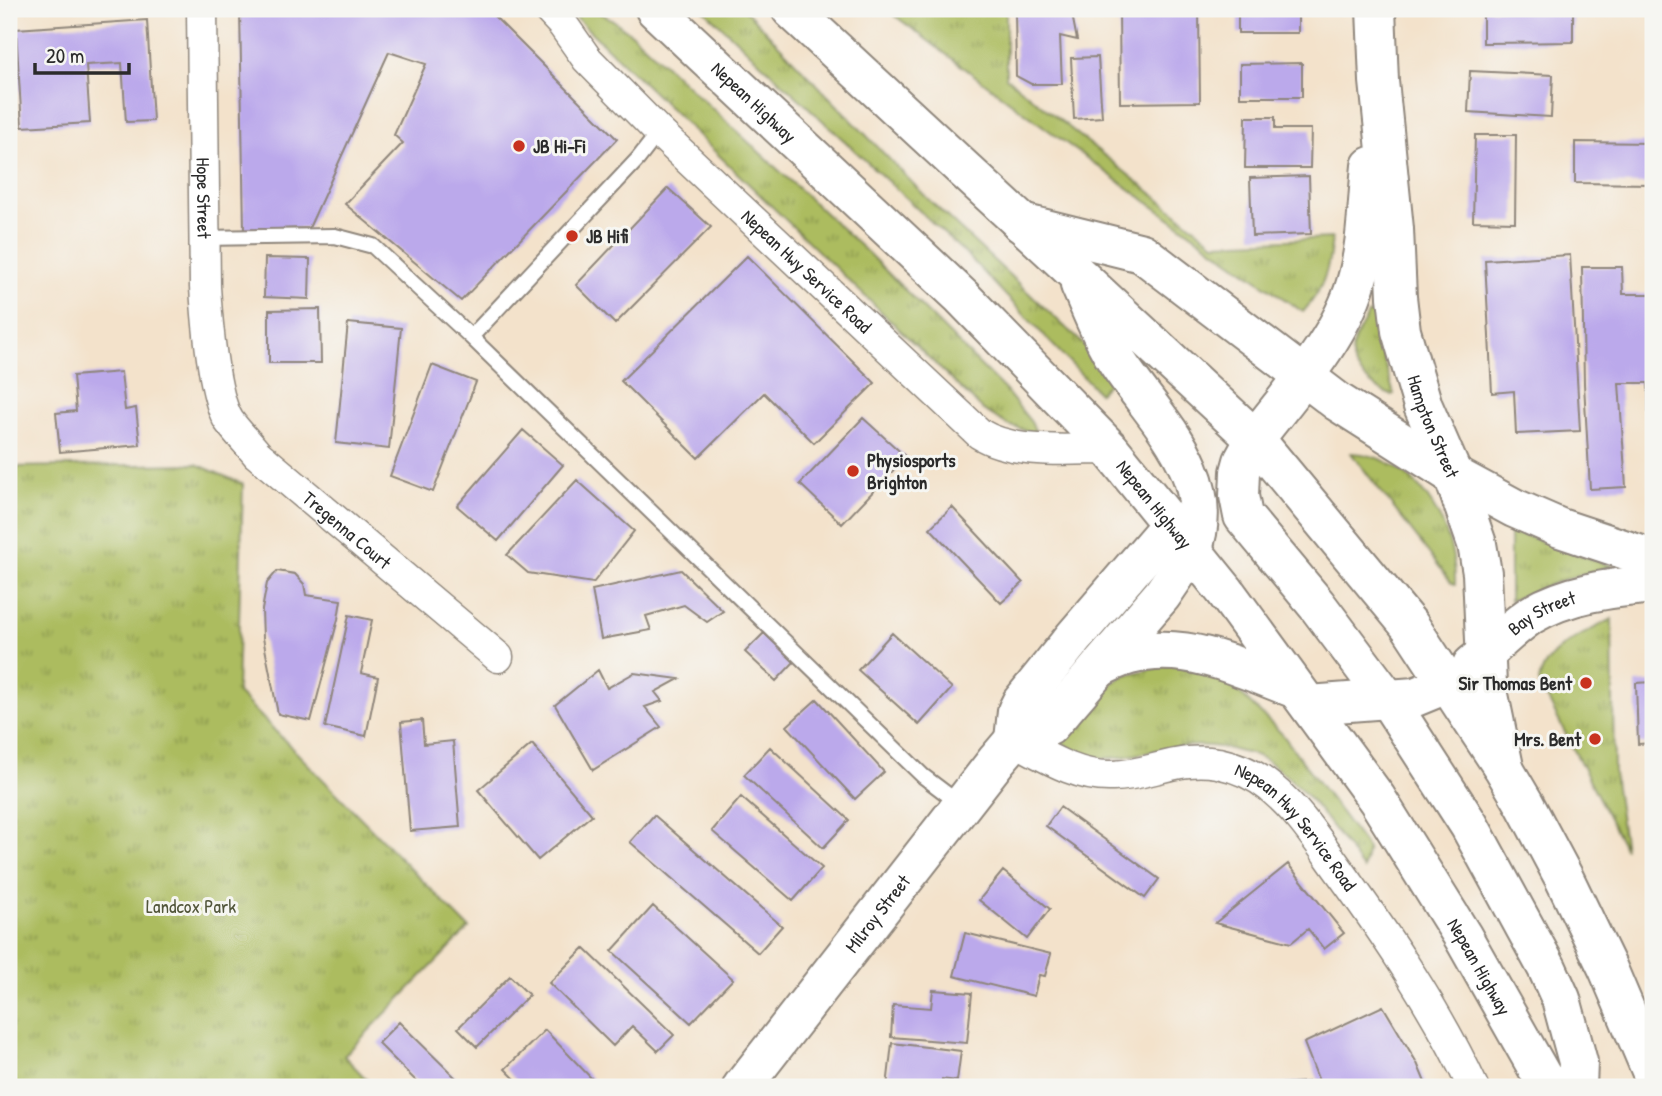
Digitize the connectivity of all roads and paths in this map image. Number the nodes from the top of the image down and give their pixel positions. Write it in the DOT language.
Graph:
graph roads {
  1 [pos="202,9"];
  2 [pos="548,9"];
  3 [pos="655,9"];
  4 [pos="791,9"];
  5 [pos="1376,9"];
  6 [pos="1379,81"];
  7 [pos="659,132"];
  8 [pos="1021,223"];
  9 [pos="203,238"];
  10 [pos="1074,272"];
  11 [pos="471,337"];
  12 [pos="1303,375"];
  13 [pos="1136,386"];
  14 [pos="218,388"];
  15 [pos="1255,439"];
  16 [pos="1110,449"];
  17 [pos="1452,475"];
  18 [pos="1199,496"];
  19 [pos="1182,537"];
  20 [pos="1653,558"];
  21 [pos="1653,584"];
  22 [pos="1485,654"];
  23 [pos="498,657"];
  24 [pos="1098,670"];
  25 [pos="1449,683"];
  26 [pos="1303,697"];
  27 [pos="1389,701"];
  28 [pos="1014,740"];
  29 [pos="1504,769"];
  30 [pos="960,804"];
  31 [pos="1653,1076"];
  32 [pos="742,1087"];
  33 [pos="1473,1087"];
  34 [pos="1548,1087"];
  35 [pos="1577,1087"];
  1 -- 9 [label="street, Hope Street"];
  2 -- 7 [label="street, Nepean Hwy Service Road"];
  3 -- 16 [label="main road, Nepean Highway"];
  4 -- 8 [label="main road"];
  5 -- 6 [label="main road, Hampton Street"];
  6 -- 12 [label="main road, Hampton Street"];
  6 -- 17 [label="main road, Hampton Street"];
  7 -- 11 [label="lane"];
  7 -- 16 [label="street, Nepean Hwy Service Road"];
  8 -- 10 [label="main road"];
  8 -- 12 [label="main road"];
  9 -- 11 [label="lane"];
  9 -- 14 [label="street, Hope Street"];
  10 -- 13 [label="main road"];
  10 -- 15 [label="main road"];
  11 -- 30 [label="lane"];
  12 -- 15 [label="main road, Hampton Street"];
  12 -- 17 [label="main road"];
  13 -- 16 [label="main road"];
  13 -- 18 [label="main road"];
  14 -- 23 [label="street, Tregenna Court"];
  15 -- 18 [label="main road"];
  15 -- 25 [label="main road"];
  15 -- 27 [label="main road"];
  16 -- 19 [label="main road, Nepean Highway"];
  17 -- 20 [label="main road"];
  17 -- 22 [label="main road, Hampton Street"];
  18 -- 19 [label="main road"];
  19 -- 24 [label="main road, Milroy Street"];
  19 -- 26 [label="main road, Nepean Highway"];
  19 -- 28 [label="main road"];
  21 -- 22 [label="main road, Bay Street"];
  22 -- 25 [label="main road, Bay Street"];
  22 -- 29 [label="main road, Hampton Street"];
  24 -- 26 [label="main road"];
  24 -- 28 [label="main road, Milroy Street"];
  25 -- 27 [label="main road, Bay Street"];
  25 -- 29 [label="main road"];
  26 -- 27 [label="main road, Bay Street"];
  26 -- 34 [label="main road, Nepean Highway"];
  27 -- 35 [label="main road"];
  28 -- 30 [label="main road, Milroy Street"];
  28 -- 33 [label="street, Nepean Hwy Service Road"];
  29 -- 31 [label="main road"];
  30 -- 32 [label="main road, Milroy Street"];
}
